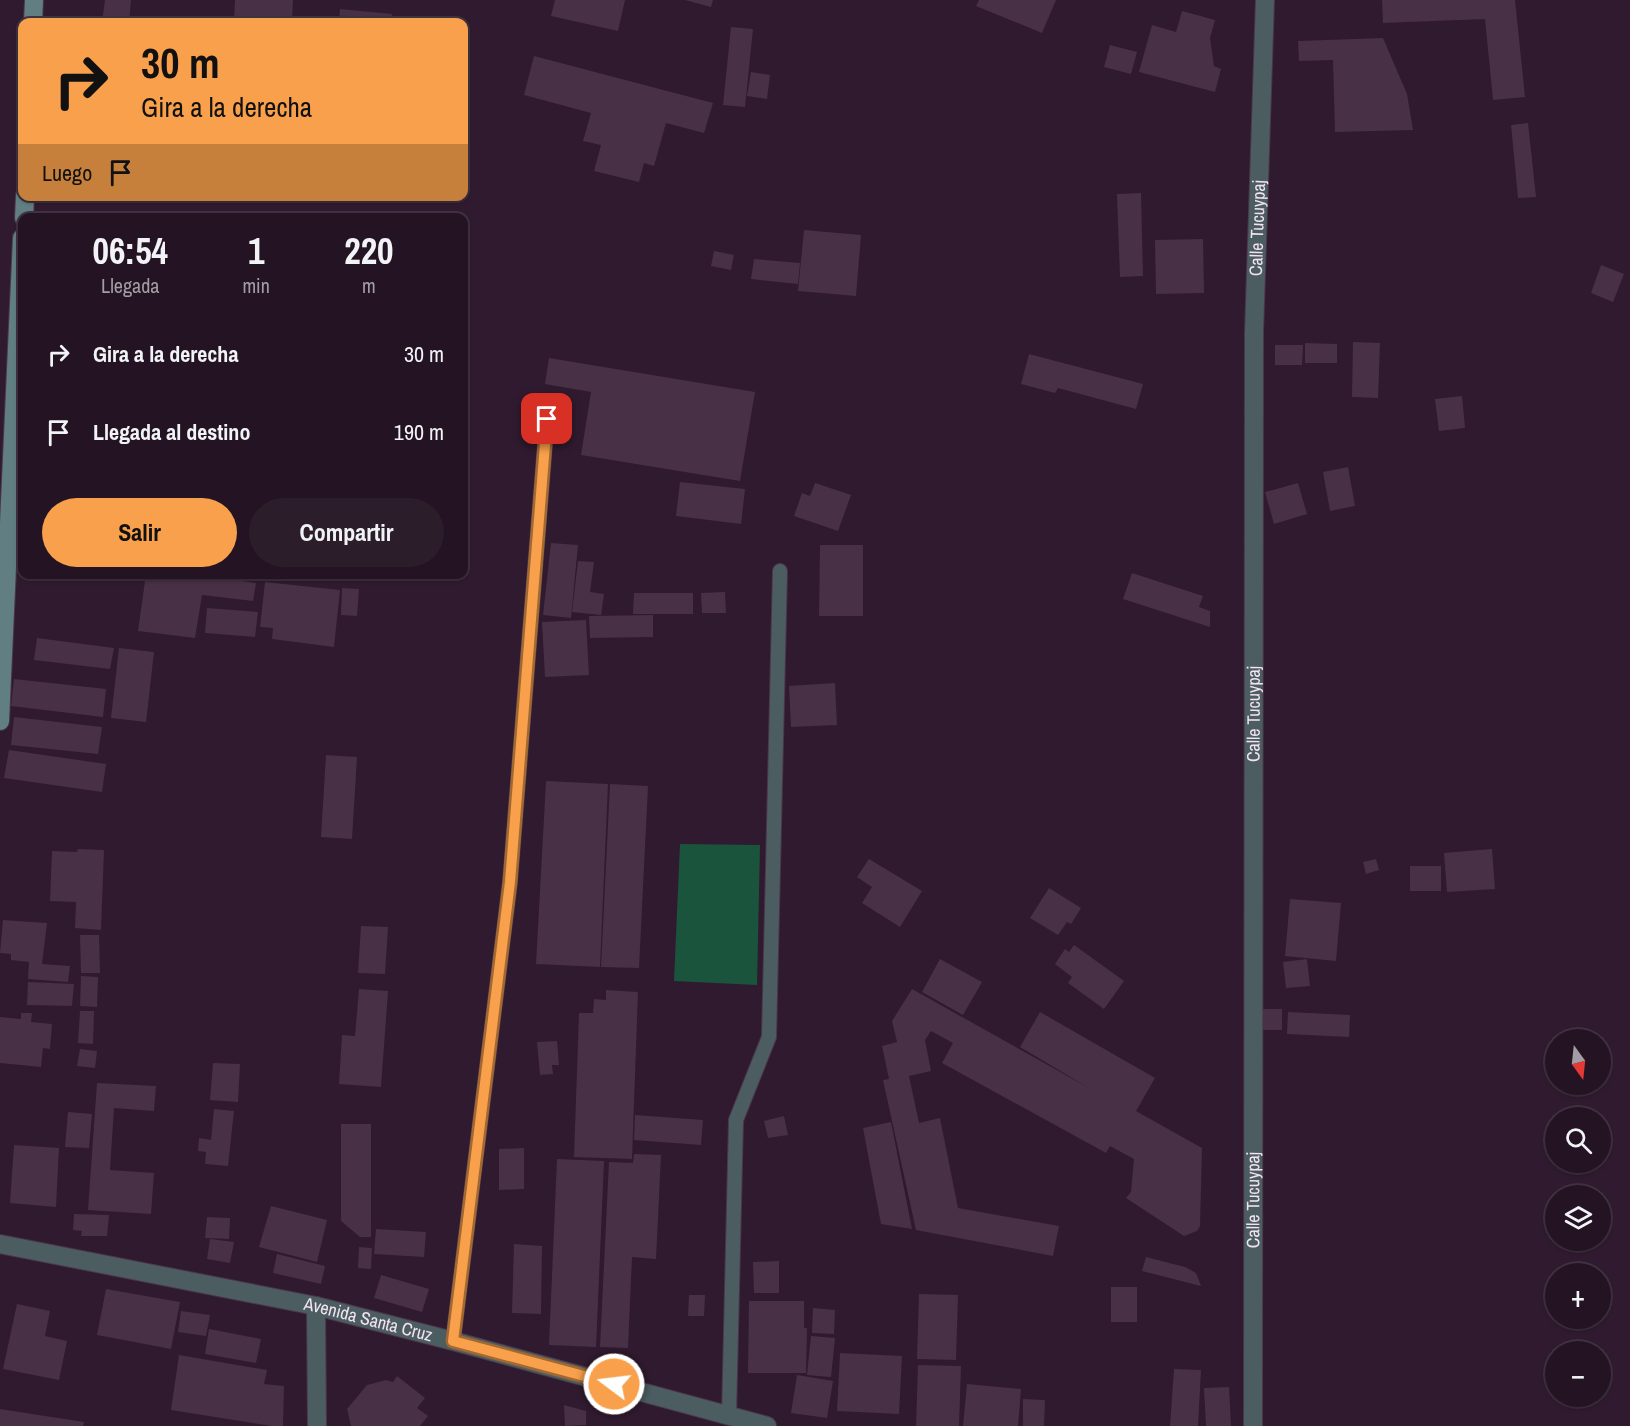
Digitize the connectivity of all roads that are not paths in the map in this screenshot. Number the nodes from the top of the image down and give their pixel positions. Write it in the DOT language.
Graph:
graph roads {
  1 [pos="34,0"];
  2 [pos="1265,0"];
  3 [pos="33,18"];
  4 [pos="18,326"];
  5 [pos="547,419"];
  6 [pos="780,571"];
  7 [pos="0,721"];
  8 [pos="0,1245"];
  9 [pos="316,1306"];
  10 [pos="453,1341"];
  11 [pos="729,1416"];
  12 [pos="317,1426"];
  13 [pos="767,1426"];
  14 [pos="1253,1426"];
  1 -- 3 [label="main road"];
  2 -- 14 [label="street, Calle Tucuypaj"];
  4 -- 7 [label="main road"];
  5 -- 10 [label="lane"];
  6 -- 11 [label="lane"];
  8 -- 9 [label="street, Avenida Santa Cruz"];
  9 -- 10 [label="street, Avenida Santa Cruz"];
  9 -- 12 [label="street"];
  10 -- 11 [label="street, Avenida Santa Cruz"];
  11 -- 13 [label="street, Avenida Santa Cruz"];
}
